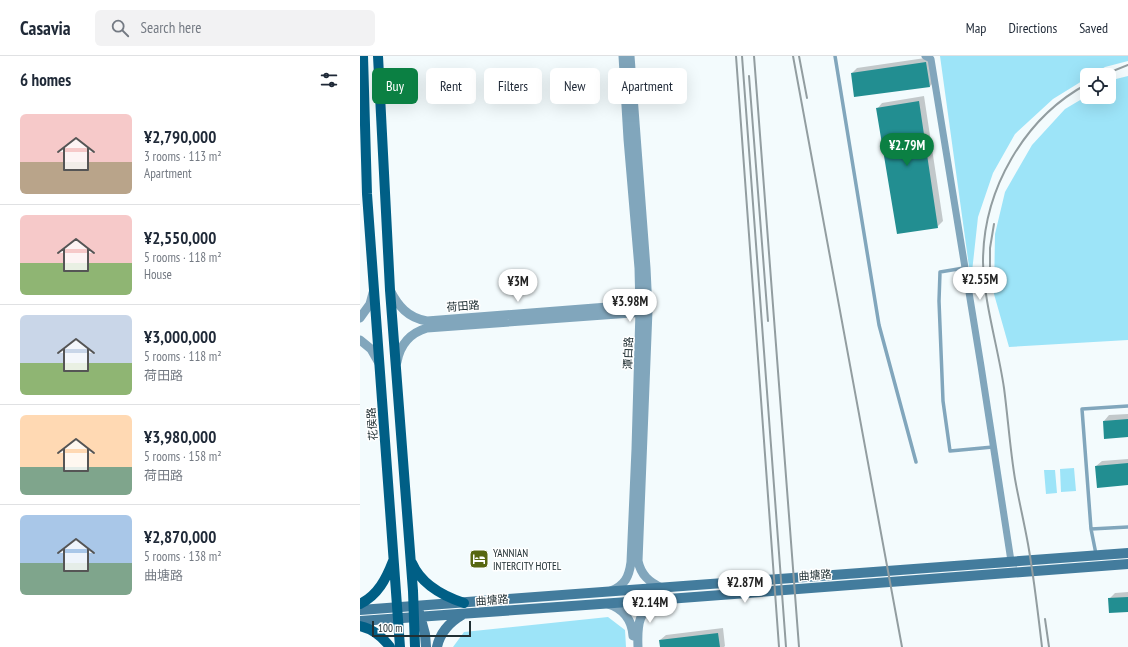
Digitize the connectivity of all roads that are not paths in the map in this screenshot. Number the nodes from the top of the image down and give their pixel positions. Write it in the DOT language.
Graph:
graph roads {
  1 [pos="363,56"];
  2 [pos="378,56"];
  3 [pos="383,56"];
  4 [pos="623,56"];
  5 [pos="630,56"];
  6 [pos="835,56"];
  7 [pos="925,56"];
  8 [pos="362,63"];
  9 [pos="378,68"];
  10 [pos="378,68"];
  11 [pos="380,104"];
  12 [pos="964,268"];
  13 [pos="640,284"];
  14 [pos="374,289"];
  15 [pos="390,290"];
  16 [pos="644,308"];
  17 [pos="620,310"];
  18 [pos="360,318"];
  19 [pos="640,334"];
  20 [pos="360,340"];
  21 [pos="396,364"];
  22 [pos="380,365"];
  23 [pos="1128,406"];
  24 [pos="993,447"];
  25 [pos="916,462"];
  26 [pos="1128,527"];
  27 [pos="1091,529"];
  28 [pos="1128,553"];
  29 [pos="1097,555"];
  30 [pos="410,557"];
  31 [pos="394,558"];
  32 [pos="1010,561"];
  33 [pos="1128,564"];
  34 [pos="662,588"];
  35 [pos="607,592"];
  36 [pos="663,600"];
  37 [pos="464,603"];
  38 [pos="360,604"];
  39 [pos="608,604"];
  40 [pos="415,606"];
  41 [pos="398,607"];
  42 [pos="360,610"];
  43 [pos="464,614"];
  44 [pos="417,617"];
  45 [pos="398,619"];
  46 [pos="360,621"];
  47 [pos="360,626"];
  48 [pos="390,647"];
  49 [pos="400,647"];
  50 [pos="415,647"];
  51 [pos="426,647"];
  52 [pos="437,647"];
  53 [pos="634,647"];
  54 [pos="638,647"];
  1 -- 8 [label="main road, 花侯路"];
  2 -- 9 [label="main road"];
  3 -- 10 [label="main road"];
  4 -- 13 [label="street, 潭白路"];
  5 -- 16 [label="street, 潭白路"];
  6 -- 25 [label="lane"];
  7 -- 12 [label="street"];
  8 -- 14 [label="main road, 花侯路"];
  11 -- 15 [label="main road"];
  12 -- 24 [label="street"];
  12 -- 24 [label="lane"];
  13 -- 16 [label="street, 潭白路"];
  13 -- 17 [label="street"];
  14 -- 18 [label="street"];
  14 -- 22 [label="main road, 花侯路"];
  15 -- 17 [label="street, 荷田路"];
  15 -- 21 [label="main road"];
  16 -- 17 [label="street, 荷田路"];
  16 -- 19 [label="street, 潭白路"];
  16 -- 34 [label="street, 潭白路"];
  17 -- 19 [label="street"];
  17 -- 21 [label="street, 荷田路"];
  19 -- 35 [label="street, 潭白路"];
  20 -- 22 [label="street"];
  21 -- 30 [label="main road"];
  22 -- 31 [label="main road, 花侯路"];
  23 -- 27 [label="lane"];
  24 -- 32 [label="street"];
  26 -- 27 [label="lane"];
  27 -- 29 [label="lane"];
  28 -- 29 [label="main road, 曲塘路"];
  29 -- 32 [label="main road, 曲塘路"];
  30 -- 37 [label="main road"];
  30 -- 40 [label="main road"];
  31 -- 38 [label="main road"];
  31 -- 41 [label="main road, 花侯路"];
  32 -- 34 [label="main road, 曲塘路"];
  33 -- 36 [label="main road, 曲塘路"];
  34 -- 35 [label="main road, 曲塘路"];
  35 -- 37 [label="main road, 曲塘路"];
  36 -- 39 [label="main road, 曲塘路"];
  36 -- 54 [label="street"];
  37 -- 40 [label="main road, 曲塘路"];
  39 -- 43 [label="main road, 曲塘路"];
  39 -- 53 [label="street"];
  40 -- 41 [label="main road, 曲塘路"];
  40 -- 44 [label="main road"];
  41 -- 42 [label="main road, 曲塘路"];
  41 -- 45 [label="main road, 花侯路"];
  43 -- 44 [label="main road, 曲塘路"];
  43 -- 52 [label="main road"];
  44 -- 45 [label="main road, 曲塘路"];
  44 -- 50 [label="main road"];
  44 -- 51 [label="main road"];
  45 -- 46 [label="main road, 曲塘路"];
  45 -- 49 [label="main road, 花侯路"];
  47 -- 48 [label="main road"];
}
